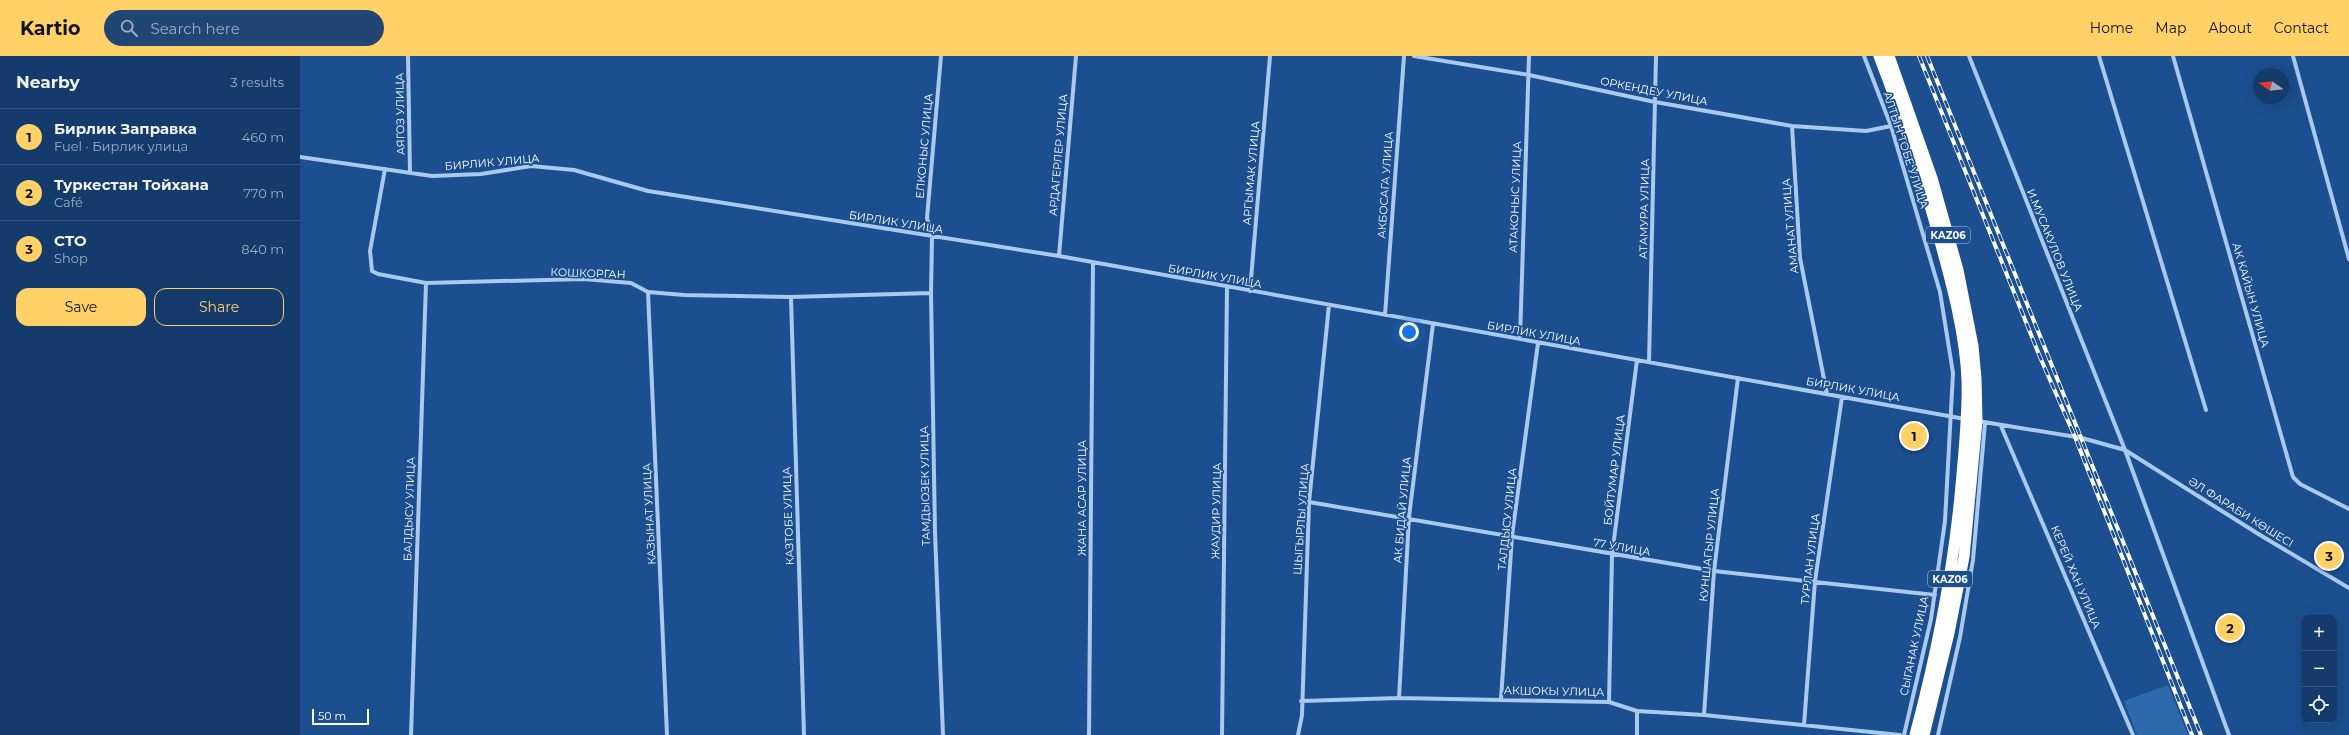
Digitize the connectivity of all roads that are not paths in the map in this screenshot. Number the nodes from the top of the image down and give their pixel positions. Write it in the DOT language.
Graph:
graph roads {
  1 [pos="408,56"];
  2 [pos="941,56"];
  3 [pos="1076,56"];
  4 [pos="1270,56"];
  5 [pos="1404,56"];
  6 [pos="1414,56"];
  7 [pos="1529,56"];
  8 [pos="1656,56"];
  9 [pos="1864,56"];
  10 [pos="1879,56"];
  11 [pos="1889,56"];
  12 [pos="1969,56"];
  13 [pos="2099,56"];
  14 [pos="2173,56"];
  15 [pos="2293,56"];
  16 [pos="1529,75"];
  17 [pos="1655,102"];
  18 [pos="1792,126"];
  19 [pos="1891,126"];
  20 [pos="300,157"];
  21 [pos="385,169"];
  22 [pos="410,172"];
  23 [pos="932,237"];
  24 [pos="1059,256"];
  25 [pos="2349,259"];
  26 [pos="1092,262"];
  27 [pos="426,283"];
  28 [pos="1227,287"];
  29 [pos="1250,291"];
  30 [pos="648,292"];
  31 [pos="930,293"];
  32 [pos="791,297"];
  33 [pos="1329,305"];
  34 [pos="1385,315"];
  35 [pos="1433,324"];
  36 [pos="1520,339"];
  37 [pos="1538,343"];
  38 [pos="1637,360"];
  39 [pos="1649,362"];
  40 [pos="1738,378"];
  41 [pos="1827,394"];
  42 [pos="1842,397"];
  43 [pos="2206,410"];
  44 [pos="1951,416"];
  45 [pos="1976,421"];
  46 [pos="2001,426"];
  47 [pos="2125,450"];
  48 [pos="1309,502"];
  49 [pos="2349,509"];
  50 [pos="1409,517"];
  51 [pos="1512,536"];
  52 [pos="1612,555"];
  53 [pos="1714,571"];
  54 [pos="1816,581"];
  55 [pos="2349,588"];
  56 [pos="1935,595"];
  57 [pos="1399,698"];
  58 [pos="1501,699"];
  59 [pos="1301,701"];
  60 [pos="1609,702"];
  61 [pos="1636,711"];
  62 [pos="1704,715"];
  63 [pos="1804,725"];
  64 [pos="411,735"];
  65 [pos="668,735"];
  66 [pos="804,735"];
  67 [pos="943,735"];
  68 [pos="1089,735"];
  69 [pos="1222,735"];
  70 [pos="1298,735"];
  71 [pos="1637,735"];
  72 [pos="1900,735"];
  73 [pos="1904,735"];
  74 [pos="1915,735"];
  75 [pos="1924,735"];
  76 [pos="1938,735"];
  77 [pos="2133,735"];
  78 [pos="2229,735"];
  1 -- 22 [label="street, АЯГОЗ УЛИЦА"];
  2 -- 23 [label="street, ЕЛКОНЫС УЛИЦА"];
  3 -- 24 [label="street, АРДАГЕРЛЕР УЛИЦА"];
  4 -- 29 [label="street, АРГЫМАК УЛИЦА"];
  5 -- 34 [label="street, АКБОСАГА УЛИЦА"];
  6 -- 16 [label="street, ОРКЕНДЕУ УЛИЦА"];
  7 -- 16 [label="street, АТАКОНЫС УЛИЦА"];
  8 -- 17 [label="street, АТАМУРА УЛИЦА"];
  9 -- 19 [label="street, АЛТЫН ТОБЕ УЛИЦА"];
  10 -- 45 [label="highway, KАZ06"];
  11 -- 45 [label="highway, KАZ06"];
  12 -- 47 [label="street, И.МУСАКУЛОВ УЛИЦА"];
  13 -- 43 [label="street"];
  14 -- 49 [label="street, АК КАЙЫН УЛИЦА"];
  15 -- 25 [label="street"];
  16 -- 17 [label="street, ОРКЕНДЕУ УЛИЦА"];
  16 -- 36 [label="street, АТАКОНЫС УЛИЦА"];
  17 -- 18 [label="street, ОРКЕНДЕУ УЛИЦА"];
  17 -- 39 [label="street, АТАМУРА УЛИЦА"];
  18 -- 19 [label="street, ОРКЕНДЕУ УЛИЦА"];
  18 -- 41 [label="street, АМАНАТ УЛИЦА"];
  19 -- 44 [label="street, АЛТЫН ТОБЕ УЛИЦА"];
  20 -- 21 [label="street, БИРЛИК УЛИЦА"];
  21 -- 22 [label="street, БИРЛИК УЛИЦА"];
  21 -- 27 [label="street, КОШКОРГАН"];
  22 -- 23 [label="street, БИРЛИК УЛИЦА"];
  23 -- 24 [label="street, БИРЛИК УЛИЦА"];
  23 -- 31 [label="street, ТАМДЫОЗЕК УЛИЦА"];
  24 -- 26 [label="street, БИРЛИК УЛИЦА"];
  26 -- 28 [label="street, БИРЛИК УЛИЦА"];
  26 -- 68 [label="street, ЖАНА АСАР УЛИЦА"];
  27 -- 30 [label="street, КОШКОРГАН"];
  27 -- 64 [label="street, БАЛДЫСУ УЛИЦА"];
  28 -- 29 [label="street, БИРЛИК УЛИЦА"];
  28 -- 69 [label="street, ЖАУДИР УЛИЦА"];
  29 -- 33 [label="street, БИРЛИК УЛИЦА"];
  30 -- 32 [label="street, КОШКОРГАН"];
  30 -- 65 [label="street, КАЗЫНАТ УЛИЦА"];
  31 -- 32 [label="street, КОШКОРГАН"];
  31 -- 67 [label="street, ТАМДЫОЗЕК УЛИЦА"];
  32 -- 66 [label="street, КАЗТОБЕ УЛИЦА"];
  33 -- 34 [label="street, БИРЛИК УЛИЦА"];
  33 -- 48 [label="street, ШЫГЫРЛЫ УЛИЦА"];
  34 -- 35 [label="street, БИРЛИК УЛИЦА"];
  35 -- 36 [label="street, БИРЛИК УЛИЦА"];
  35 -- 50 [label="street, АК БИДАЙ УЛИЦА"];
  36 -- 37 [label="street, БИРЛИК УЛИЦА"];
  37 -- 38 [label="street, БИРЛИК УЛИЦА"];
  37 -- 51 [label="street, ТАЛДЫСУ УЛИЦА"];
  38 -- 39 [label="street, БИРЛИК УЛИЦА"];
  38 -- 52 [label="street, БОЙТУМАР УЛИЦА"];
  39 -- 40 [label="street, БИРЛИК УЛИЦА"];
  40 -- 41 [label="street, БИРЛИК УЛИЦА"];
  40 -- 53 [label="street, КУНШАГЫР УЛИЦА"];
  41 -- 42 [label="street, БИРЛИК УЛИЦА"];
  42 -- 44 [label="street, БИРЛИК УЛИЦА"];
  42 -- 54 [label="street, ТУРЛАН УЛИЦА"];
  44 -- 45 [label="street, БИРЛИК УЛИЦА"];
  44 -- 56 [label="street, СЫГАНАК УЛИЦА"];
  45 -- 46 [label="street, БИРЛИК УЛИЦА"];
  45 -- 74 [label="highway, KАZ06"];
  45 -- 75 [label="highway, KАZ06"];
  45 -- 76 [label="street"];
  46 -- 47 [label="street, БИРЛИК УЛИЦА"];
  46 -- 77 [label="street, КЕРЕЙ ХАН УЛИЦА"];
  47 -- 55 [label="street, ӘЛ ФАРАБИ КӨШЕСІ"];
  47 -- 78 [label="street, И.МУСАКУЛОВ УЛИЦА"];
  48 -- 50 [label="street, 77 УЛИЦА"];
  48 -- 59 [label="street, ШЫГЫРЛЫ УЛИЦА"];
  50 -- 51 [label="street, 77 УЛИЦА"];
  50 -- 57 [label="street, АК БИДАЙ УЛИЦА"];
  51 -- 52 [label="street, 77 УЛИЦА"];
  51 -- 58 [label="street, ТАЛДЫСУ УЛИЦА"];
  52 -- 53 [label="street, 77 УЛИЦА"];
  52 -- 60 [label="street, БОЙТУМАР УЛИЦА"];
  53 -- 54 [label="street, 77 УЛИЦА"];
  53 -- 62 [label="street, КУНШАГЫР УЛИЦА"];
  54 -- 56 [label="street, 77 УЛИЦА"];
  54 -- 63 [label="street, ТУРЛАН УЛИЦА"];
  56 -- 73 [label="street, СЫГАНАК УЛИЦА"];
  57 -- 58 [label="street, АКШОКЫ УЛИЦА"];
  57 -- 59 [label="street, АКШОКЫ УЛИЦА"];
  58 -- 60 [label="street, АКШОКЫ УЛИЦА"];
  59 -- 70 [label="street, ШЫГЫРЛЫ УЛИЦА"];
  60 -- 61 [label="street, АКШОКЫ УЛИЦА"];
  61 -- 62 [label="street, АКШОКЫ УЛИЦА"];
  61 -- 71 [label="street"];
  62 -- 63 [label="street, АКШОКЫ УЛИЦА"];
  63 -- 72 [label="street, АКШОКЫ УЛИЦА"];
}
